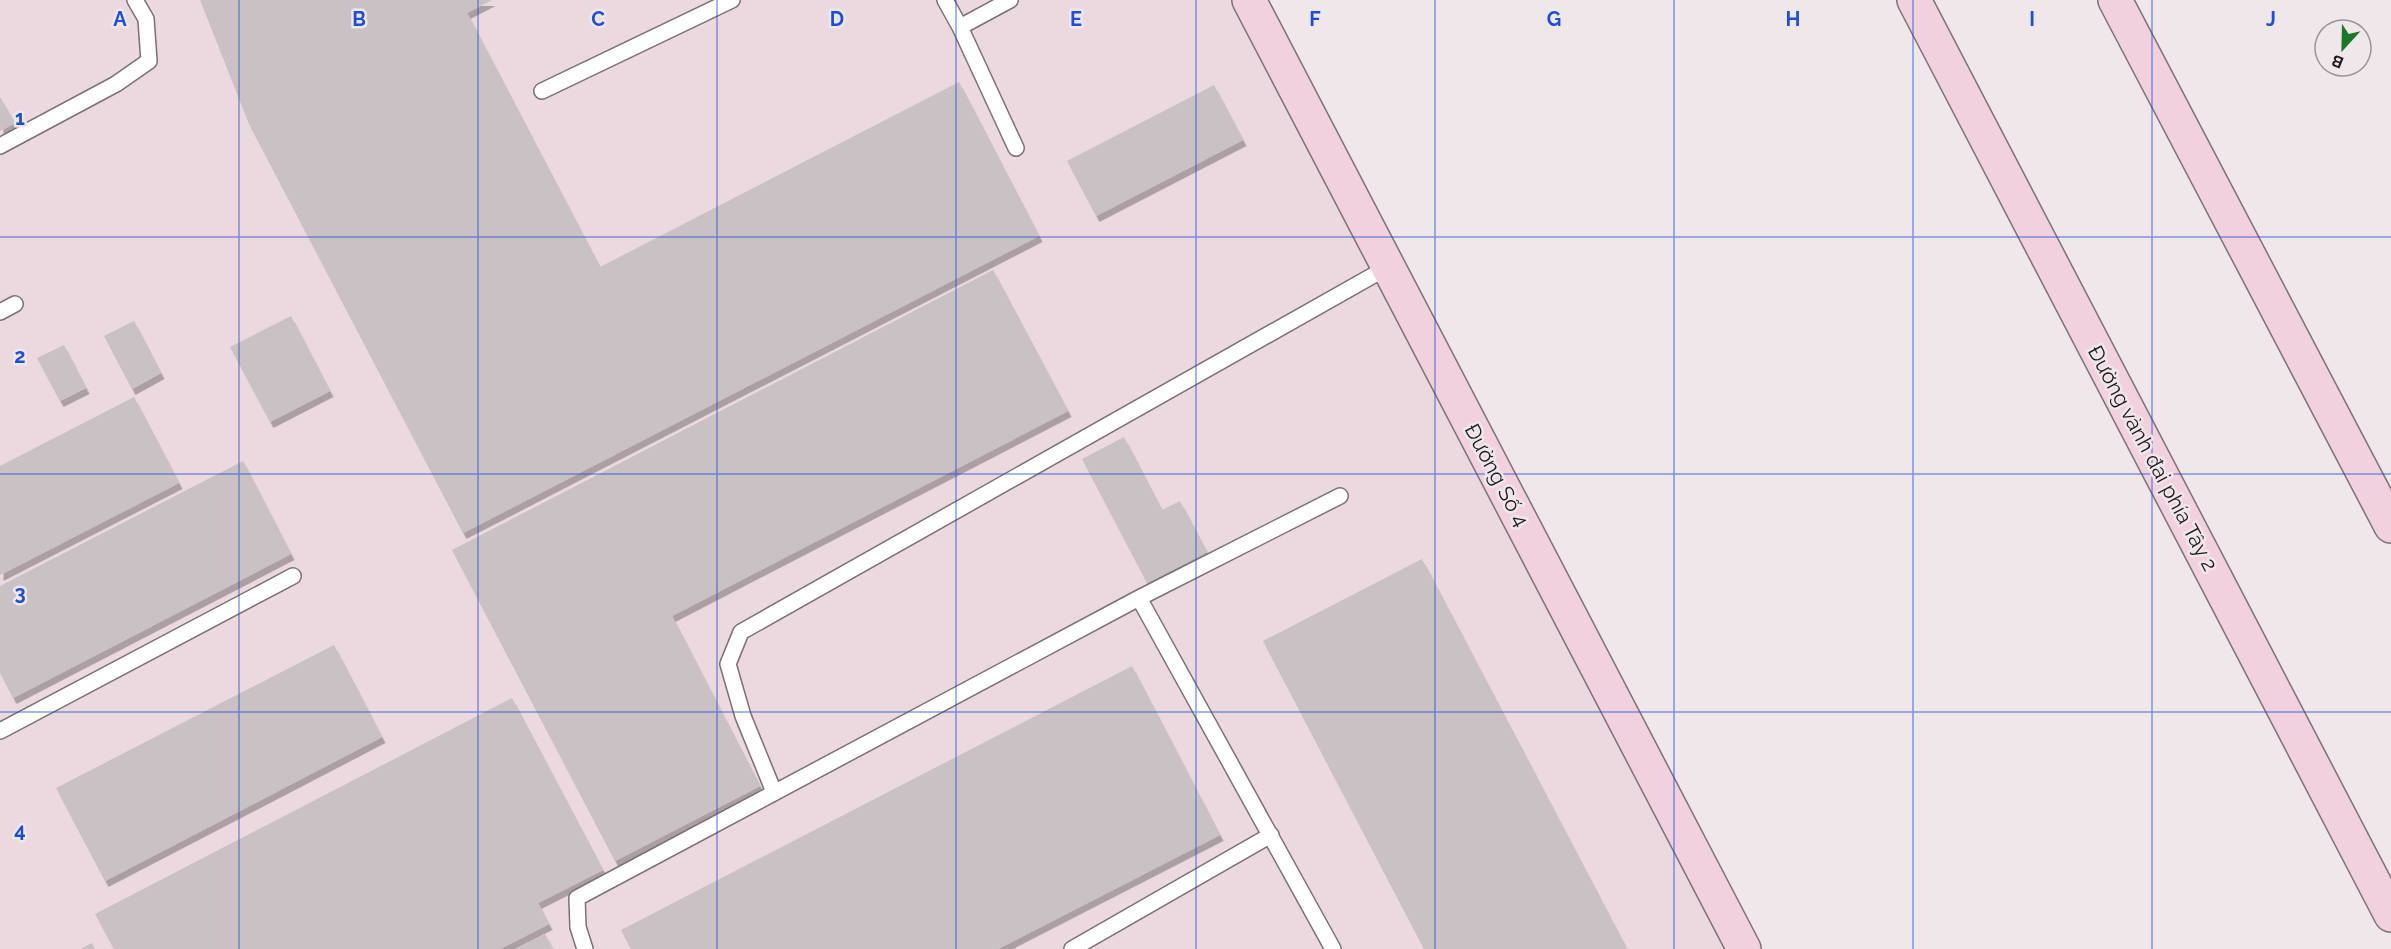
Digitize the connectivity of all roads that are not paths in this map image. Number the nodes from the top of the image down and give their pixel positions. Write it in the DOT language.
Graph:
graph roads {
  1 [pos="135,0"];
  2 [pos="732,0"];
  3 [pos="945,0"];
  4 [pos="1010,0"];
  5 [pos="1249,0"];
  6 [pos="1914,0"];
  7 [pos="2115,0"];
  8 [pos="960,27"];
  9 [pos="542,91"];
  10 [pos="0,146"];
  11 [pos="1016,148"];
  12 [pos="1388,267"];
  13 [pos="15,304"];
  14 [pos="0,312"];
  15 [pos="1340,496"];
  16 [pos="2391,526"];
  17 [pos="293,576"];
  18 [pos="1139,598"];
  19 [pos="0,731"];
  20 [pos="774,792"];
  21 [pos="1271,835"];
  22 [pos="2391,915"];
  23 [pos="585,949"];
  24 [pos="1072,949"];
  25 [pos="1332,949"];
  26 [pos="1744,949"];
  1 -- 10 [label="lane"];
  2 -- 9 [label="lane"];
  3 -- 8 [label="lane"];
  4 -- 8 [label="lane"];
  5 -- 12 [label="main road, Đường Số 4"];
  6 -- 22 [label="main road, Đường vành đai phía Tây 2"];
  7 -- 16 [label="main road"];
  8 -- 11 [label="lane"];
  12 -- 20 [label="lane"];
  12 -- 26 [label="main road, Đường Số 4"];
  13 -- 14 [label="lane"];
  15 -- 18 [label="lane"];
  17 -- 19 [label="lane"];
  18 -- 20 [label="lane"];
  18 -- 21 [label="lane"];
  20 -- 23 [label="lane"];
  21 -- 24 [label="lane"];
  21 -- 25 [label="lane"];
}
